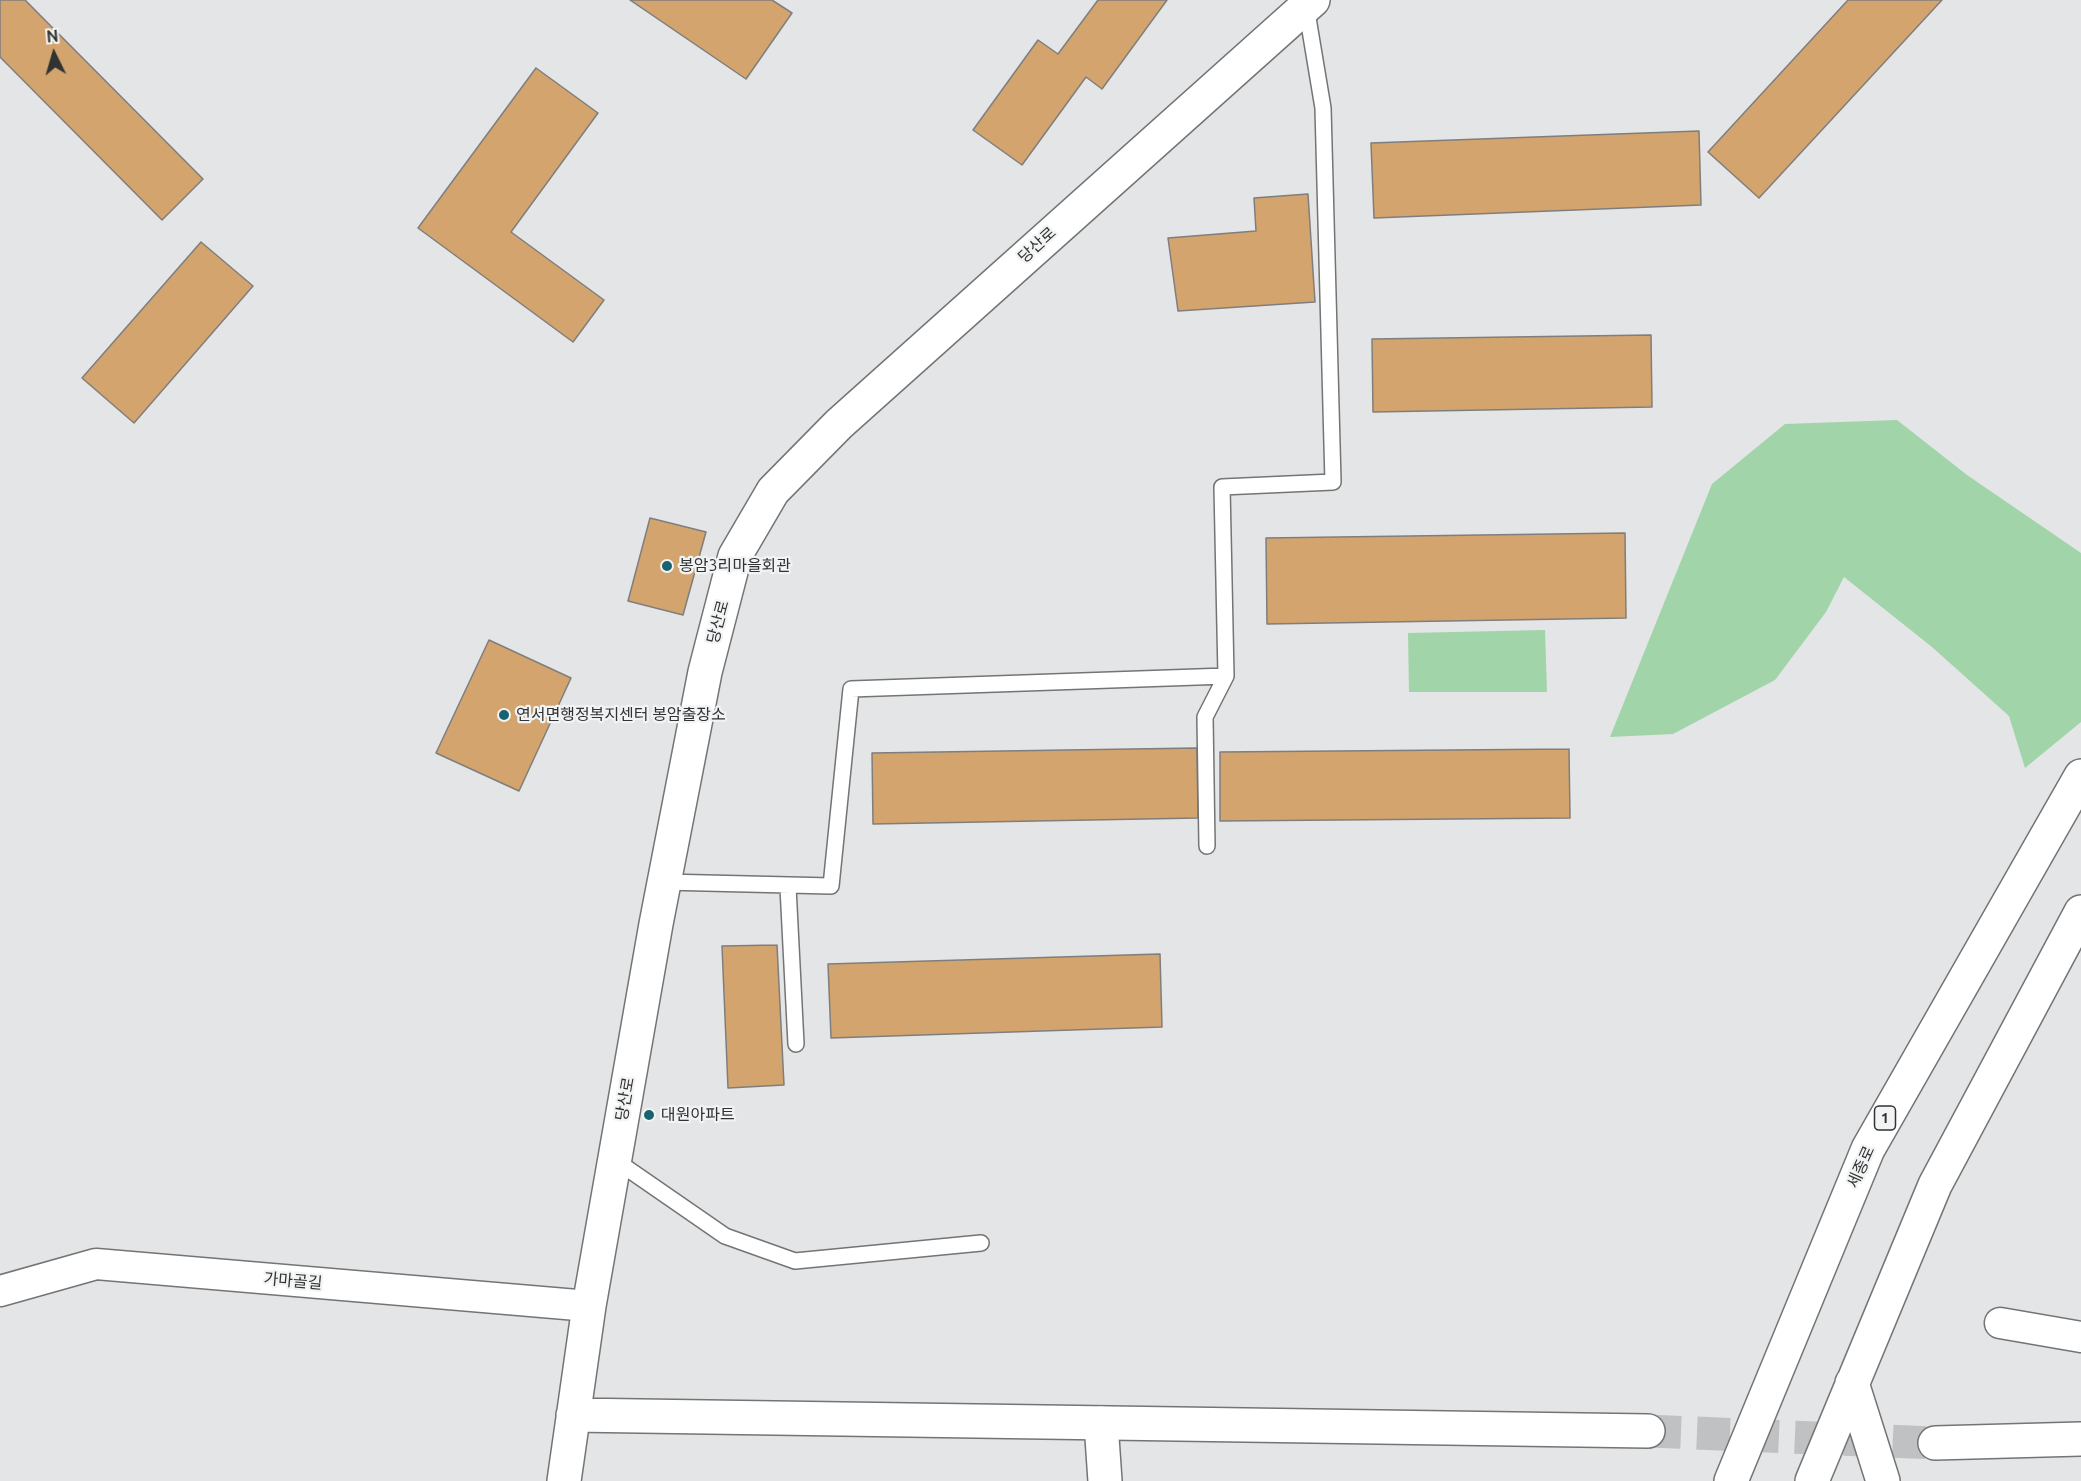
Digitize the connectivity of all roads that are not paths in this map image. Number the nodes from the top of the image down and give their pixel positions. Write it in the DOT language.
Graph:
graph roads {
  1 [pos="1309,3"];
  2 [pos="1226,676"];
  3 [pos="2081,776"];
  4 [pos="1207,846"];
  5 [pos="664,882"];
  6 [pos="788,886"];
  7 [pos="2081,912"];
  8 [pos="796,1044"];
  9 [pos="615,1160"];
  10 [pos="981,1243"];
  11 [pos="0,1292"];
  12 [pos="589,1306"];
  13 [pos="2000,1323"];
  14 [pos="2081,1337"];
  15 [pos="1852,1383"];
  16 [pos="573,1415"];
  17 [pos="1101,1423"];
  18 [pos="1648,1431"];
  19 [pos="2081,1439"];
  20 [pos="1935,1443"];
  21 [pos="1729,1478"];
  22 [pos="564,1481"];
  23 [pos="1106,1481"];
  24 [pos="1812,1481"];
  25 [pos="1883,1481"];
  1 -- 2 [label="lane"];
  1 -- 5 [label="main road, 당산로"];
  2 -- 4 [label="lane"];
  2 -- 6 [label="lane"];
  3 -- 21 [label="main road, 세종로 / 1"];
  5 -- 6 [label="lane"];
  5 -- 9 [label="main road, 당산로"];
  6 -- 8 [label="lane"];
  7 -- 15 [label="main road"];
  9 -- 10 [label="lane"];
  9 -- 12 [label="main road, 당산로"];
  11 -- 12 [label="street, 가마골길"];
  12 -- 16 [label="main road, 당산로"];
  13 -- 14 [label="street"];
  15 -- 24 [label="main road"];
  15 -- 25 [label="main road"];
  16 -- 17 [label="main road"];
  16 -- 22 [label="main road, 당산로"];
  17 -- 18 [label="main road"];
  17 -- 23 [label="main road"];
  19 -- 20 [label="main road"];
}
